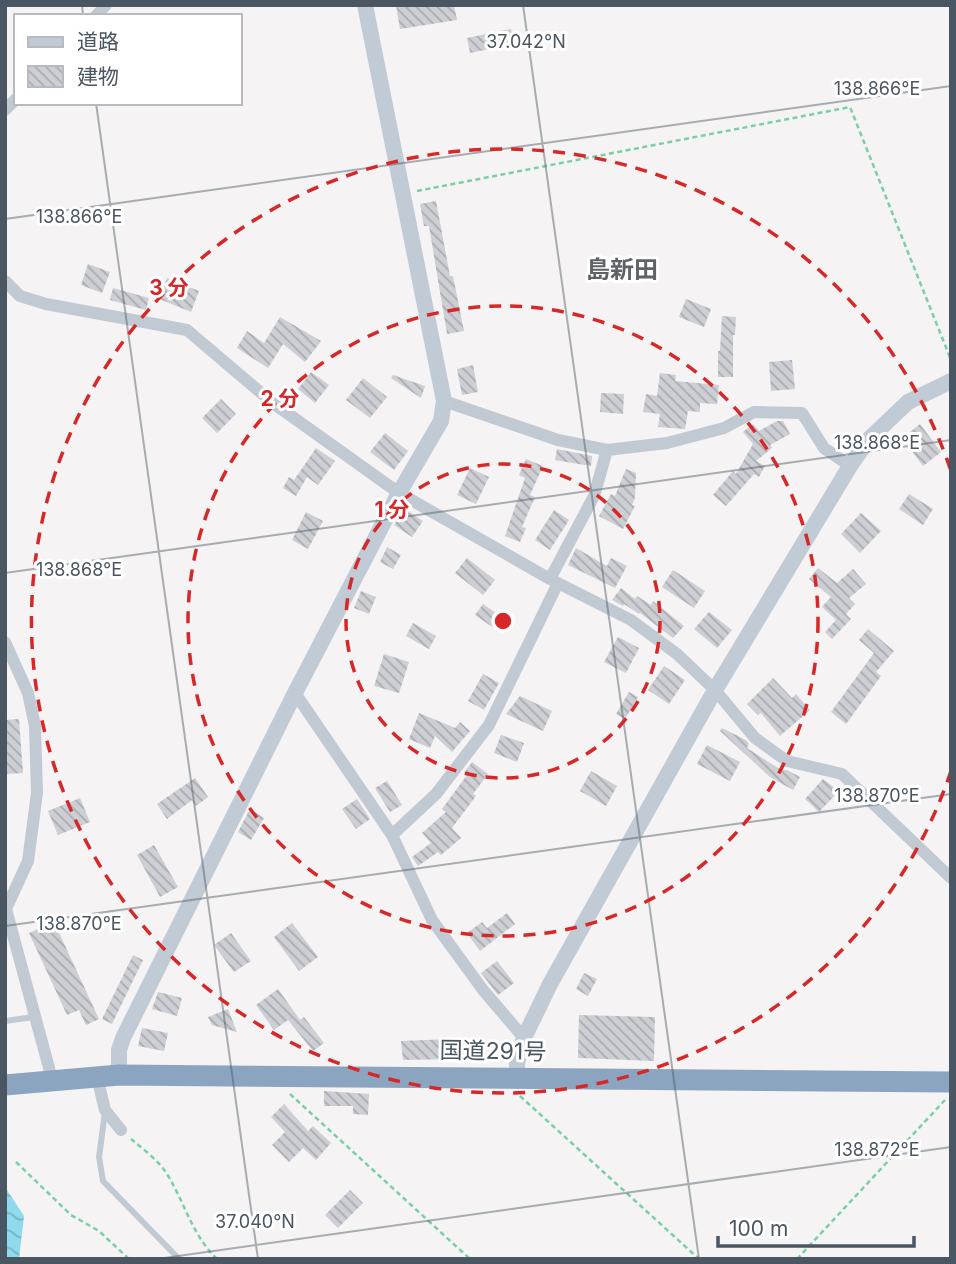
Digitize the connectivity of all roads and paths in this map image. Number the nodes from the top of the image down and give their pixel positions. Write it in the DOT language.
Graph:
graph roads {
  1 [pos="365,5"];
  2 [pos="402,194"];
  3 [pos="5,281"];
  4 [pos="951,360"];
  5 [pos="951,381"];
  6 [pos="444,401"];
  7 [pos="607,450"];
  8 [pos="850,466"];
  9 [pos="399,493"];
  10 [pos="554,581"];
  11 [pos="5,642"];
  12 [pos="715,690"];
  13 [pos="295,693"];
  14 [pos="392,835"];
  15 [pos="951,878"];
  16 [pos="34,1017"];
  17 [pos="5,1021"];
  18 [pos="524,1038"];
  19 [pos="119,1075"];
  20 [pos="282,1076"];
  21 [pos="97,1077"];
  22 [pos="517,1077"];
  23 [pos="44,1080"];
  24 [pos="951,1081"];
  25 [pos="5,1085"];
  26 [pos="951,1094"];
  27 [pos="105,1110"];
  28 [pos="121,1130"];
  29 [pos="16,1162"];
  30 [pos="129,1259"];
  31 [pos="179,1259"];
  32 [pos="217,1259"];
  33 [pos="470,1259"];
  34 [pos="699,1259"];
  35 [pos="797,1259"];
  1 -- 2 [label="street"];
  2 -- 4 [label="path"];
  2 -- 6 [label="street"];
  3 -- 9 [label="street"];
  5 -- 8 [label="street"];
  6 -- 7 [label="street"];
  6 -- 9 [label="street"];
  7 -- 8 [label="street"];
  7 -- 10 [label="street"];
  8 -- 12 [label="street"];
  9 -- 10 [label="street"];
  9 -- 13 [label="street"];
  10 -- 12 [label="street"];
  10 -- 14 [label="street"];
  11 -- 16 [label="street"];
  12 -- 15 [label="street"];
  12 -- 18 [label="street"];
  13 -- 14 [label="street"];
  13 -- 19 [label="street"];
  14 -- 18 [label="street"];
  16 -- 17 [label="lane"];
  16 -- 23 [label="street"];
  18 -- 22 [label="street"];
  19 -- 20 [label="highway, 国道291号"];
  19 -- 21 [label="highway, 国道291号"];
  20 -- 22 [label="highway, 国道291号"];
  20 -- 33 [label="path"];
  21 -- 23 [label="highway, 国道291号"];
  21 -- 27 [label="street"];
  22 -- 24 [label="highway, 国道291号"];
  22 -- 34 [label="path"];
  23 -- 25 [label="highway, 国道291号"];
  26 -- 35 [label="path"];
  27 -- 28 [label="street"];
  27 -- 31 [label="lane"];
  28 -- 32 [label="path"];
  29 -- 30 [label="path"];
}
